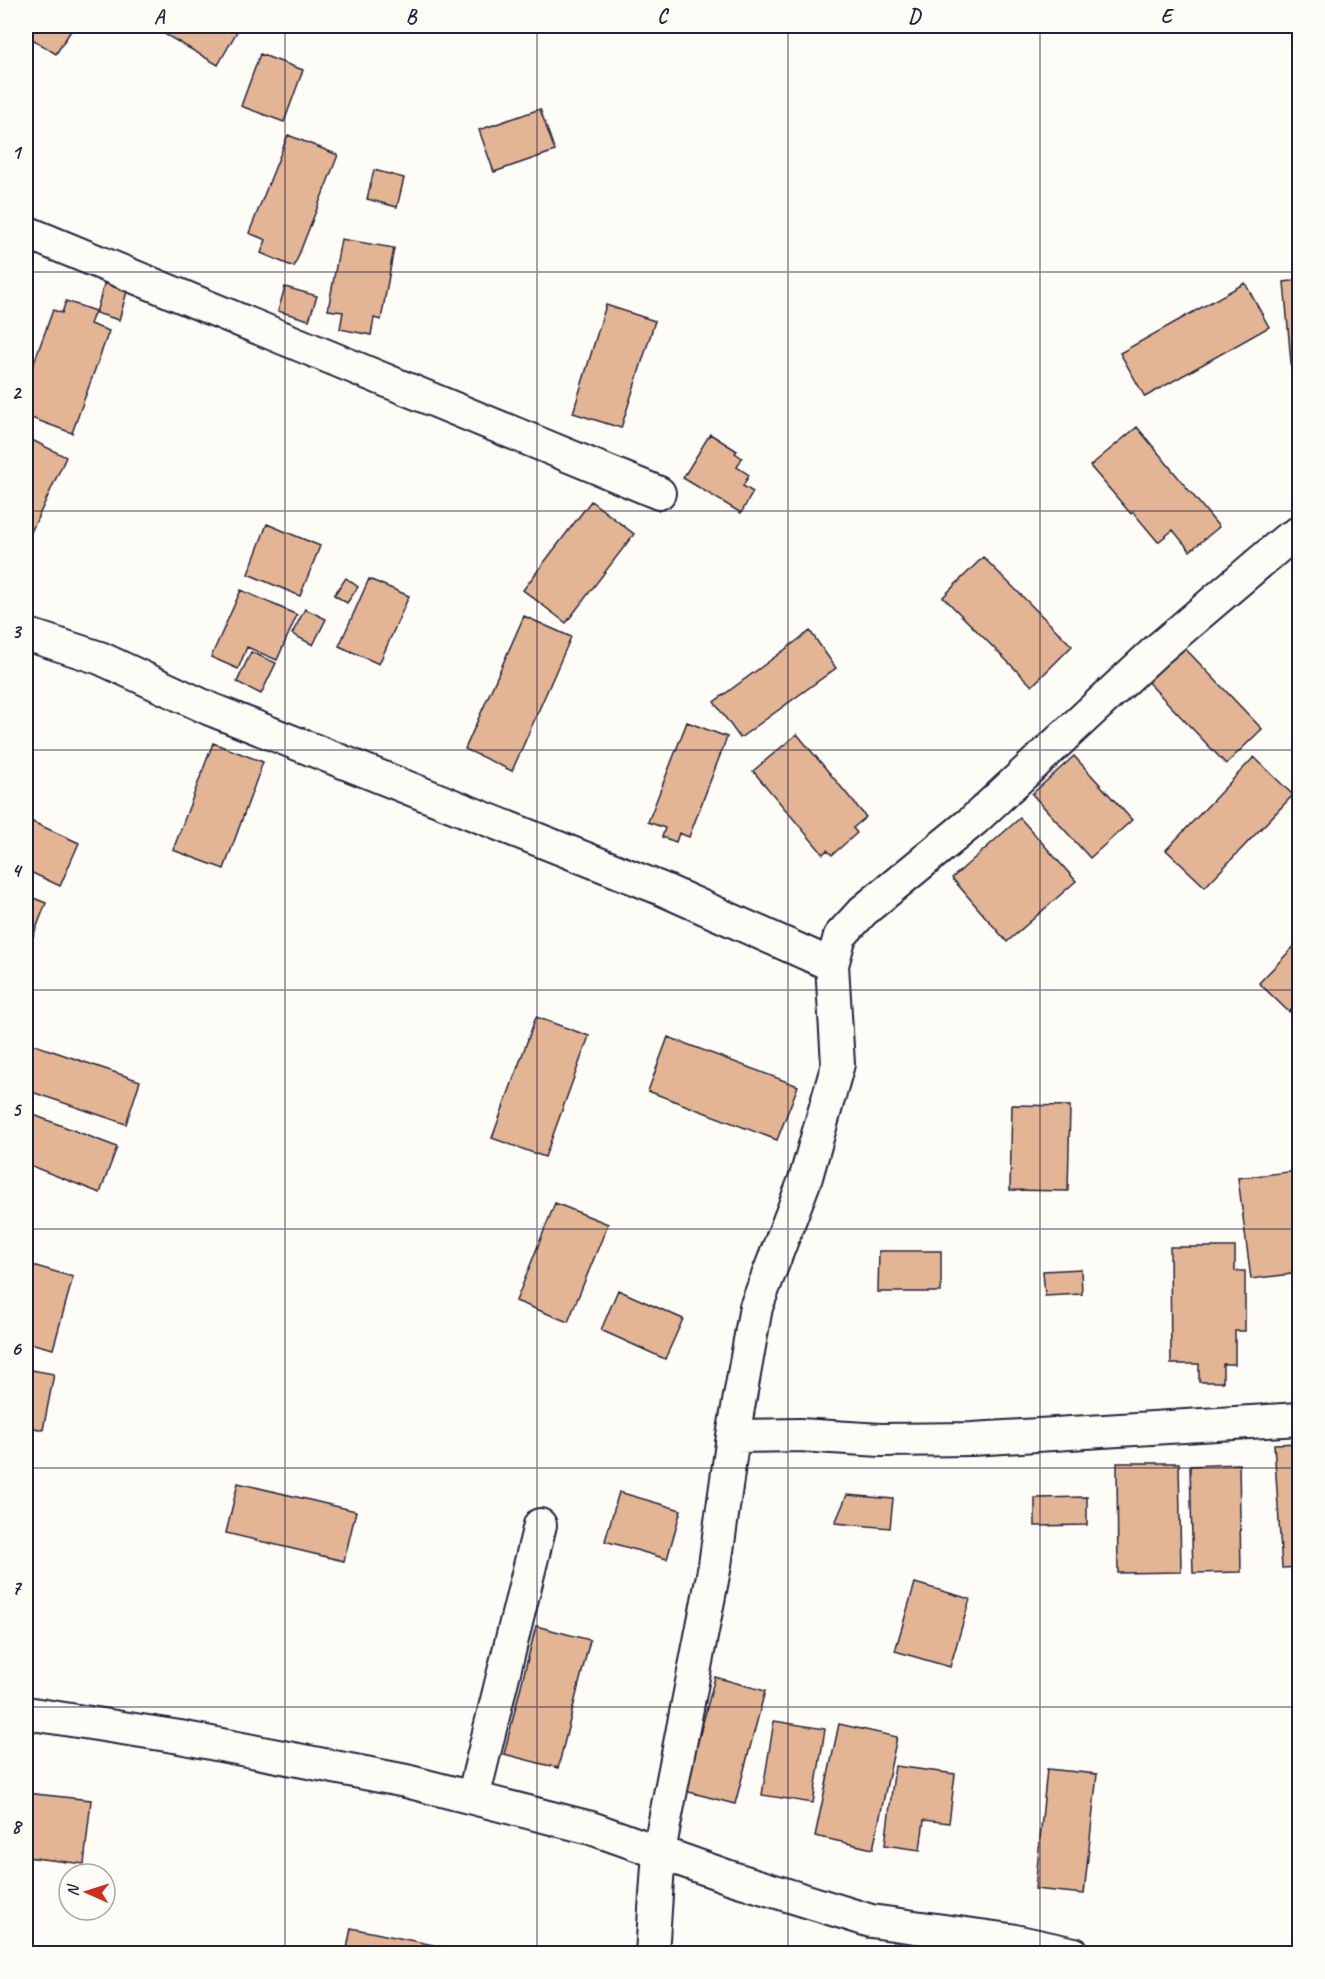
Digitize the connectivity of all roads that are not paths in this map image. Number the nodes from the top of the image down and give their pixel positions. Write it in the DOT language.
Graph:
graph roads {
  1 [pos="26,232"];
  2 [pos="659,493"];
  3 [pos="1299,532"];
  4 [pos="26,634"];
  5 [pos="832,965"];
  6 [pos="1299,1419"];
  7 [pos="733,1436"];
  8 [pos="540,1525"];
  9 [pos="26,1713"];
  10 [pos="472,1798"];
  11 [pos="659,1851"];
  12 [pos="652,1953"];
  13 [pos="1074,1953"];
  1 -- 2 [label="street"];
  3 -- 5 [label="street"];
  4 -- 5 [label="street"];
  5 -- 7 [label="street"];
  6 -- 7 [label="street"];
  7 -- 11 [label="street"];
  8 -- 10 [label="street"];
  9 -- 10 [label="street"];
  10 -- 11 [label="street"];
  11 -- 12 [label="street"];
  11 -- 13 [label="street"];
}
